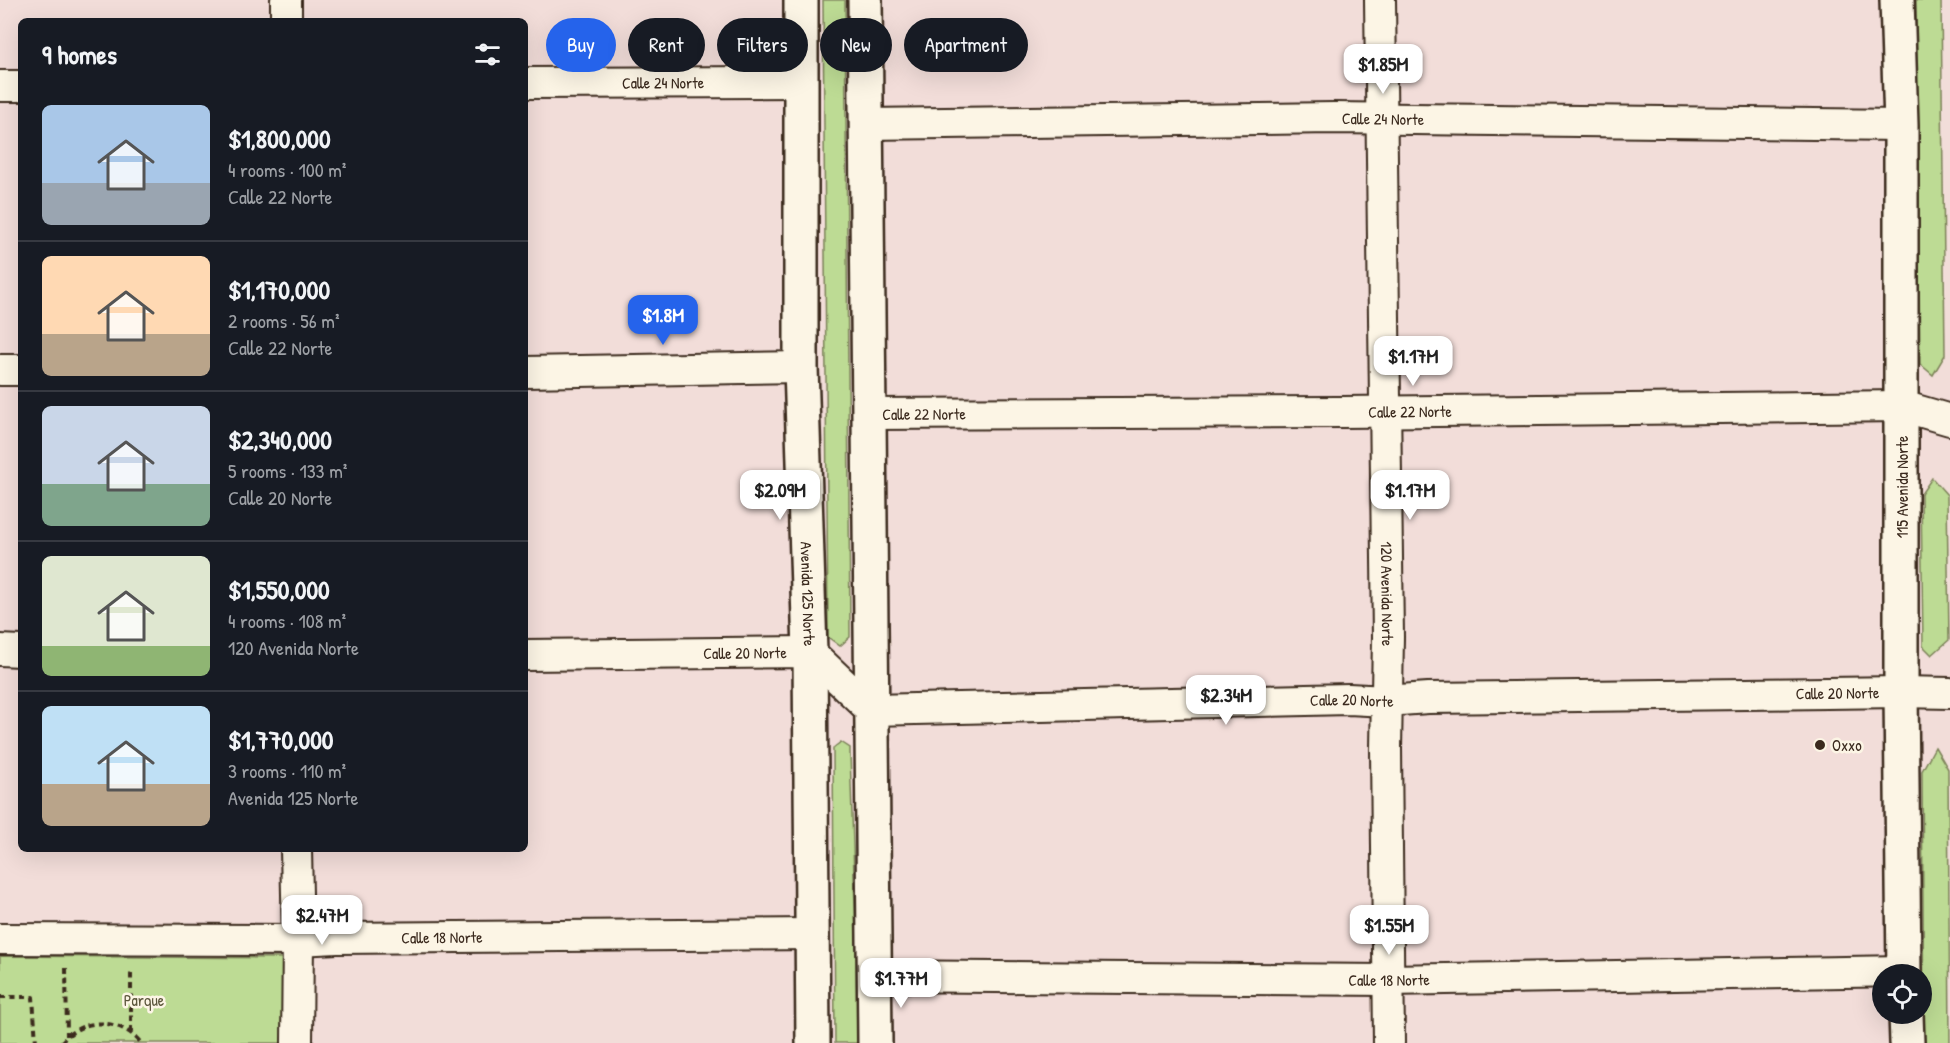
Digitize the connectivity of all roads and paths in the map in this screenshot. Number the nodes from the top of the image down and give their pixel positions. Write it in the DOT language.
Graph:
graph roads {
  1 [pos="286,0"];
  2 [pos="801,0"];
  3 [pos="865,0"];
  4 [pos="1380,0"];
  5 [pos="1897,0"];
  6 [pos="286,18"];
  7 [pos="800,82"];
  8 [pos="528,83"];
  9 [pos="0,86"];
  10 [pos="18,86"];
  11 [pos="1381,119"];
  12 [pos="865,124"];
  13 [pos="1901,125"];
  14 [pos="801,368"];
  15 [pos="0,370"];
  16 [pos="18,370"];
  17 [pos="528,372"];
  18 [pos="1902,406"];
  19 [pos="1385,411"];
  20 [pos="868,414"];
  21 [pos="1950,420"];
  22 [pos="0,650"];
  23 [pos="18,651"];
  24 [pos="810,652"];
  25 [pos="528,654"];
  26 [pos="1901,692"];
  27 [pos="1950,693"];
  28 [pos="1386,701"];
  29 [pos="872,710"];
  30 [pos="296,852"];
  31 [pos="813,934"];
  32 [pos="0,939"];
  33 [pos="65,939"];
  34 [pos="130,940"];
  35 [pos="298,940"];
  36 [pos="1904,964"];
  37 [pos="1872,973"];
  38 [pos="875,976"];
  39 [pos="1388,980"];
  40 [pos="0,997"];
  41 [pos="1906,1024"];
  42 [pos="130,1032"];
  43 [pos="68,1036"];
  44 [pos="36,1043"];
  45 [pos="61,1043"];
  46 [pos="141,1043"];
  47 [pos="297,1043"];
  48 [pos="813,1043"];
  49 [pos="875,1043"];
  50 [pos="1389,1043"];
  51 [pos="1907,1043"];
  1 -- 6 [label="street"];
  2 -- 7 [label="main road, Avenida 125 Norte"];
  3 -- 12 [label="main road"];
  4 -- 11 [label="street, 120 Avenida Norte"];
  5 -- 13 [label="main road, 115 Avenida Norte"];
  7 -- 8 [label="street, Calle 24 Norte"];
  7 -- 14 [label="main road, Avenida 125 Norte"];
  9 -- 10 [label="street"];
  11 -- 12 [label="street, Calle 24 Norte"];
  11 -- 13 [label="street, Calle 24 Norte"];
  11 -- 19 [label="street, 120 Avenida Norte"];
  12 -- 20 [label="main road"];
  13 -- 18 [label="main road, 115 Avenida Norte"];
  14 -- 17 [label="street"];
  14 -- 24 [label="main road, Avenida 125 Norte"];
  15 -- 16 [label="street"];
  18 -- 19 [label="street, Calle 22 Norte"];
  18 -- 21 [label="street, Calle 22 Norte"];
  18 -- 26 [label="main road, 115 Avenida Norte"];
  19 -- 20 [label="street, Calle 22 Norte"];
  19 -- 28 [label="street, 120 Avenida Norte"];
  20 -- 29 [label="main road"];
  22 -- 23 [label="street"];
  24 -- 25 [label="street, Calle 20 Norte"];
  24 -- 29 [label="street, Calle 20 Norte"];
  24 -- 31 [label="main road, Avenida 125 Norte"];
  26 -- 27 [label="street, Calle 20 Norte"];
  26 -- 28 [label="street, Calle 20 Norte"];
  26 -- 36 [label="main road, 115 Avenida Norte"];
  28 -- 29 [label="street, Calle 20 Norte"];
  28 -- 39 [label="street, 120 Avenida Norte"];
  29 -- 38 [label="main road"];
  30 -- 35 [label="street"];
  31 -- 35 [label="street, Calle 18 Norte"];
  31 -- 48 [label="main road, Avenida 125 Norte"];
  32 -- 33 [label="street, Calle 18 Norte"];
  33 -- 34 [label="street, Calle 18 Norte"];
  33 -- 43 [label="path"];
  34 -- 35 [label="street, Calle 18 Norte"];
  34 -- 42 [label="path"];
  35 -- 47 [label="street"];
  37 -- 39 [label="street, Calle 18 Norte"];
  38 -- 39 [label="street, Calle 18 Norte"];
  38 -- 49 [label="main road"];
  39 -- 50 [label="street, 120 Avenida Norte"];
  40 -- 44 [label="path"];
  41 -- 51 [label="main road"];
  42 -- 43 [label="path"];
  42 -- 46 [label="path"];
  43 -- 45 [label="path"];
}
